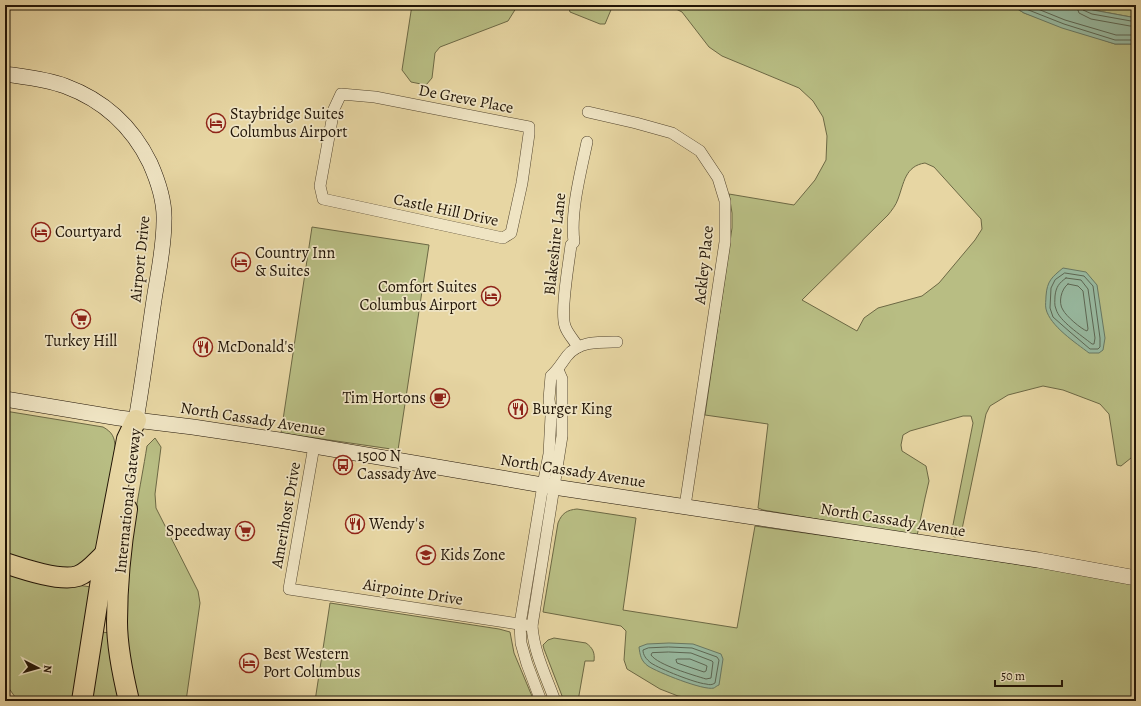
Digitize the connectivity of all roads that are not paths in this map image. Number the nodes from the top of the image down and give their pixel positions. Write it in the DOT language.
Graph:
graph roads {
  1 [pos="5,74"];
  2 [pos="588,112"];
  3 [pos="587,142"];
  4 [pos="522,183"];
  5 [pos="323,199"];
  6 [pos="617,342"];
  7 [pos="578,347"];
  8 [pos="5,399"];
  9 [pos="136,420"];
  10 [pos="314,446"];
  11 [pos="548,486"];
  12 [pos="685,506"];
  13 [pos="105,554"];
  14 [pos="5,563"];
  15 [pos="1136,578"];
  16 [pos="289,590"];
  17 [pos="520,624"];
  18 [pos="532,626"];
  19 [pos="122,673"];
  20 [pos="82,701"];
  21 [pos="129,701"];
  22 [pos="132,701"];
  23 [pos="541,701"];
  24 [pos="555,701"];
  1 -- 9 [label="main road, Airport Drive"];
  2 -- 12 [label="street, Ackley Place"];
  3 -- 7 [label="street, Blakeshire Lane"];
  4 -- 5 [label="street, Castle Hill Drive"];
  4 -- 5 [label="street, De Greve Place"];
  6 -- 7 [label="street"];
  7 -- 11 [label="street"];
  8 -- 9 [label="main road, North Cassady Avenue"];
  9 -- 10 [label="main road, North Cassady Avenue"];
  9 -- 13 [label="highway, International Gateway"];
  9 -- 19 [label="highway, International Gateway"];
  10 -- 11 [label="main road, North Cassady Avenue"];
  10 -- 16 [label="street, Amerihost Drive"];
  11 -- 12 [label="main road, North Cassady Avenue"];
  11 -- 17 [label="street"];
  11 -- 18 [label="street"];
  12 -- 15 [label="main road, North Cassady Avenue"];
  13 -- 14 [label="highway"];
  13 -- 20 [label="highway, International Gateway"];
  16 -- 17 [label="street, Airpointe Drive"];
  17 -- 18 [label="street, Airpointe Drive"];
  17 -- 23 [label="street"];
  18 -- 24 [label="street"];
  19 -- 21 [label="highway, International Gateway"];
  19 -- 22 [label="highway"];
}
